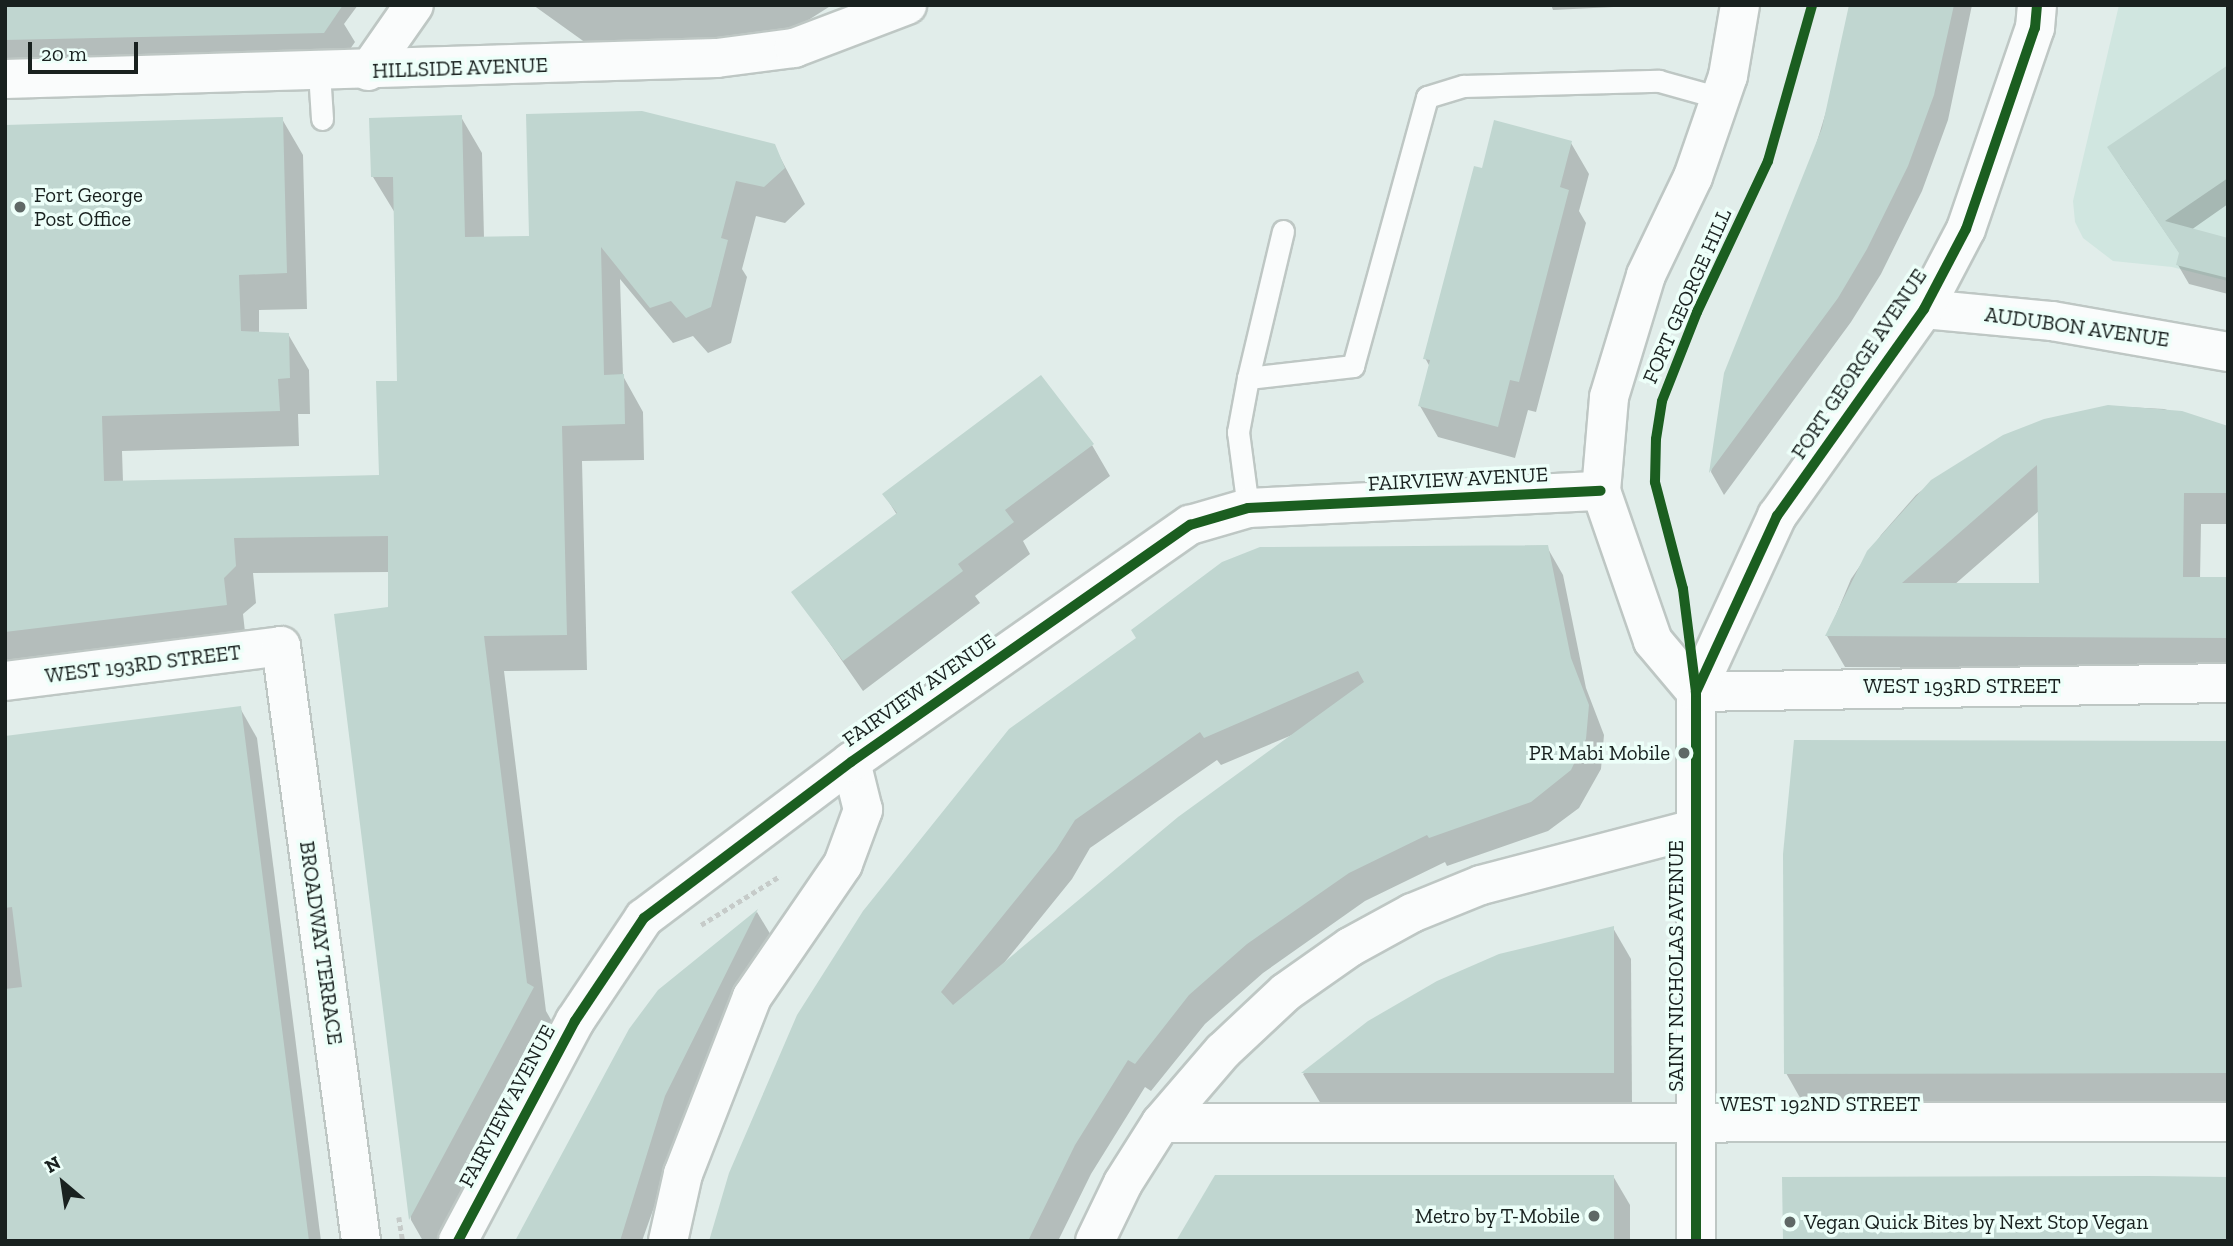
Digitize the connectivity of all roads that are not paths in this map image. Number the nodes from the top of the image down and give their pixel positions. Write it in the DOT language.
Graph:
graph roads {
  1 [pos="414,5"];
  2 [pos="907,5"];
  3 [pos="1740,5"];
  4 [pos="2037,5"];
  5 [pos="368,71"];
  6 [pos="319,72"];
  7 [pos="5,79"];
  8 [pos="1720,98"];
  9 [pos="321,119"];
  10 [pos="1283,231"];
  11 [pos="1924,309"];
  12 [pos="2228,352"];
  13 [pos="1248,378"];
  14 [pos="1601,491"];
  15 [pos="1248,508"];
  16 [pos="281,646"];
  17 [pos="5,681"];
  18 [pos="2228,683"];
  19 [pos="1696,692"];
  20 [pos="850,762"];
  21 [pos="1695,828"];
  22 [pos="2228,1122"];
  23 [pos="1161,1123"];
  24 [pos="1697,1124"];
  25 [pos="361,1241"];
  26 [pos="458,1241"];
  27 [pos="668,1241"];
  28 [pos="1095,1241"];
  29 [pos="1696,1241"];
  1 -- 5 [label="street"];
  2 -- 5 [label="street, HILLSIDE AVENUE"];
  3 -- 8 [label="street, FORT GEORGE HILL"];
  4 -- 11 [label="street, FORT GEORGE AVENUE"];
  5 -- 6 [label="street, HILLSIDE AVENUE"];
  6 -- 7 [label="street, HILLSIDE AVENUE"];
  6 -- 9 [label="lane"];
  8 -- 13 [label="lane"];
  8 -- 14 [label="street, FORT GEORGE HILL"];
  10 -- 13 [label="lane"];
  11 -- 12 [label="street, AUDUBON AVENUE"];
  11 -- 19 [label="street, FORT GEORGE AVENUE"];
  13 -- 15 [label="lane"];
  14 -- 15 [label="street, FAIRVIEW AVENUE"];
  14 -- 19 [label="street, FORT GEORGE HILL"];
  15 -- 20 [label="street, FAIRVIEW AVENUE"];
  16 -- 17 [label="street, WEST 193RD STREET"];
  16 -- 25 [label="street, BROADWAY TERRACE"];
  18 -- 19 [label="street, WEST 193RD STREET"];
  19 -- 21 [label="street, SAINT NICHOLAS AVENUE"];
  20 -- 26 [label="street, FAIRVIEW AVENUE"];
  20 -- 27 [label="street"];
  21 -- 23 [label="street"];
  21 -- 24 [label="street, SAINT NICHOLAS AVENUE"];
  22 -- 24 [label="street, WEST 192ND STREET"];
  23 -- 24 [label="street, WEST 192ND STREET"];
  23 -- 28 [label="street"];
  24 -- 29 [label="street, SAINT NICHOLAS AVENUE"];
}
